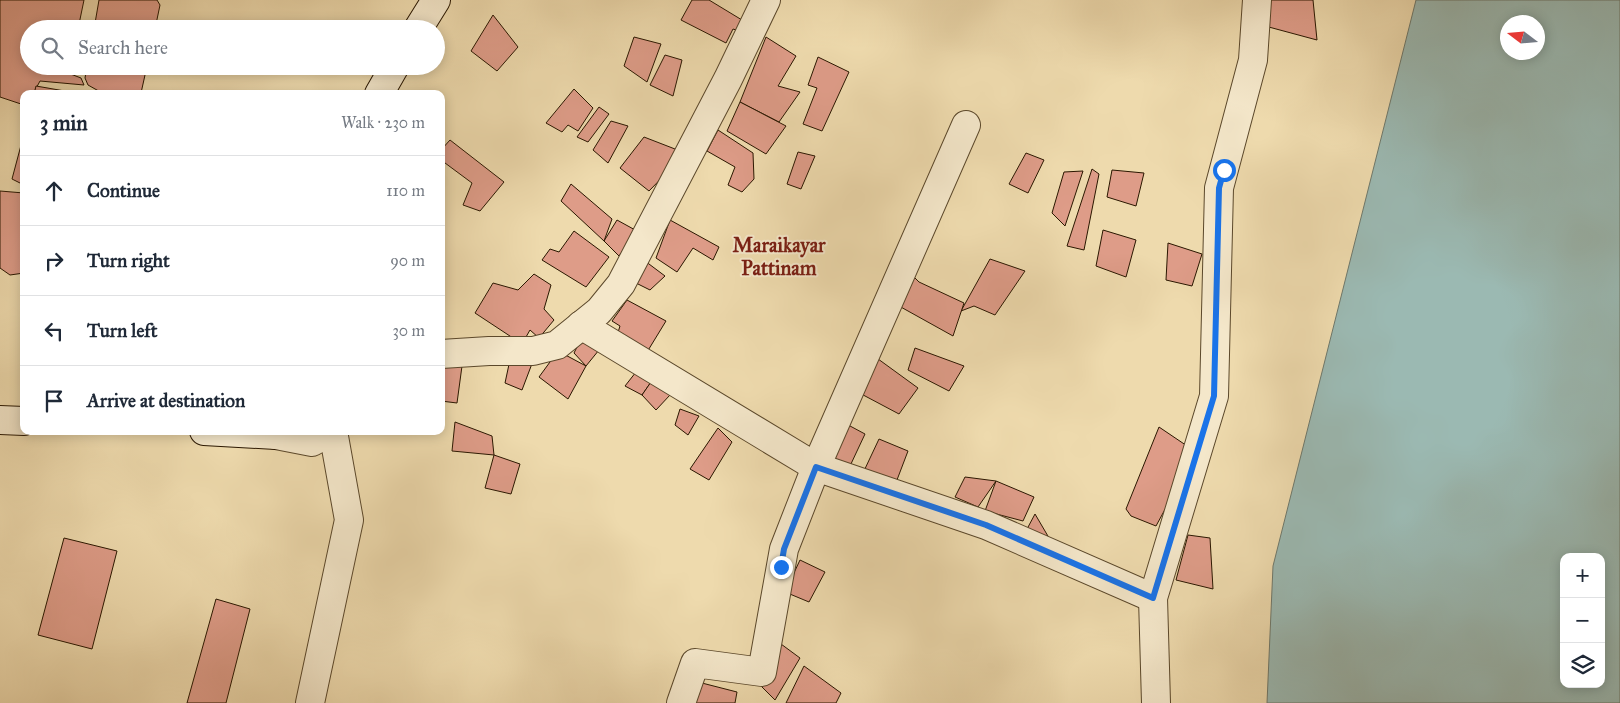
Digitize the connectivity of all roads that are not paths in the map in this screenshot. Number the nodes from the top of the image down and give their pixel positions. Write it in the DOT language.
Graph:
graph roads {
  1 [pos="436,0"];
  2 [pos="766,0"];
  3 [pos="1257,0"];
  4 [pos="424,20"];
  5 [pos="390,75"];
  6 [pos="381,90"];
  7 [pos="966,125"];
  8 [pos="581,325"];
  9 [pos="445,354"];
  10 [pos="0,420"];
  11 [pos="20,421"];
  12 [pos="284,435"];
  13 [pos="321,435"];
  14 [pos="334,435"];
  15 [pos="816,467"];
  16 [pos="1153,598"];
  17 [pos="310,703"];
  18 [pos="680,703"];
  19 [pos="1156,703"];
  1 -- 4 [label="street"];
  2 -- 8 [label="street"];
  3 -- 16 [label="street"];
  5 -- 6 [label="street"];
  7 -- 15 [label="street"];
  8 -- 9 [label="street"];
  8 -- 15 [label="street"];
  10 -- 11 [label="street"];
  12 -- 13 [label="street"];
  14 -- 17 [label="street"];
  15 -- 16 [label="street"];
  15 -- 18 [label="street"];
  16 -- 19 [label="street"];
}
